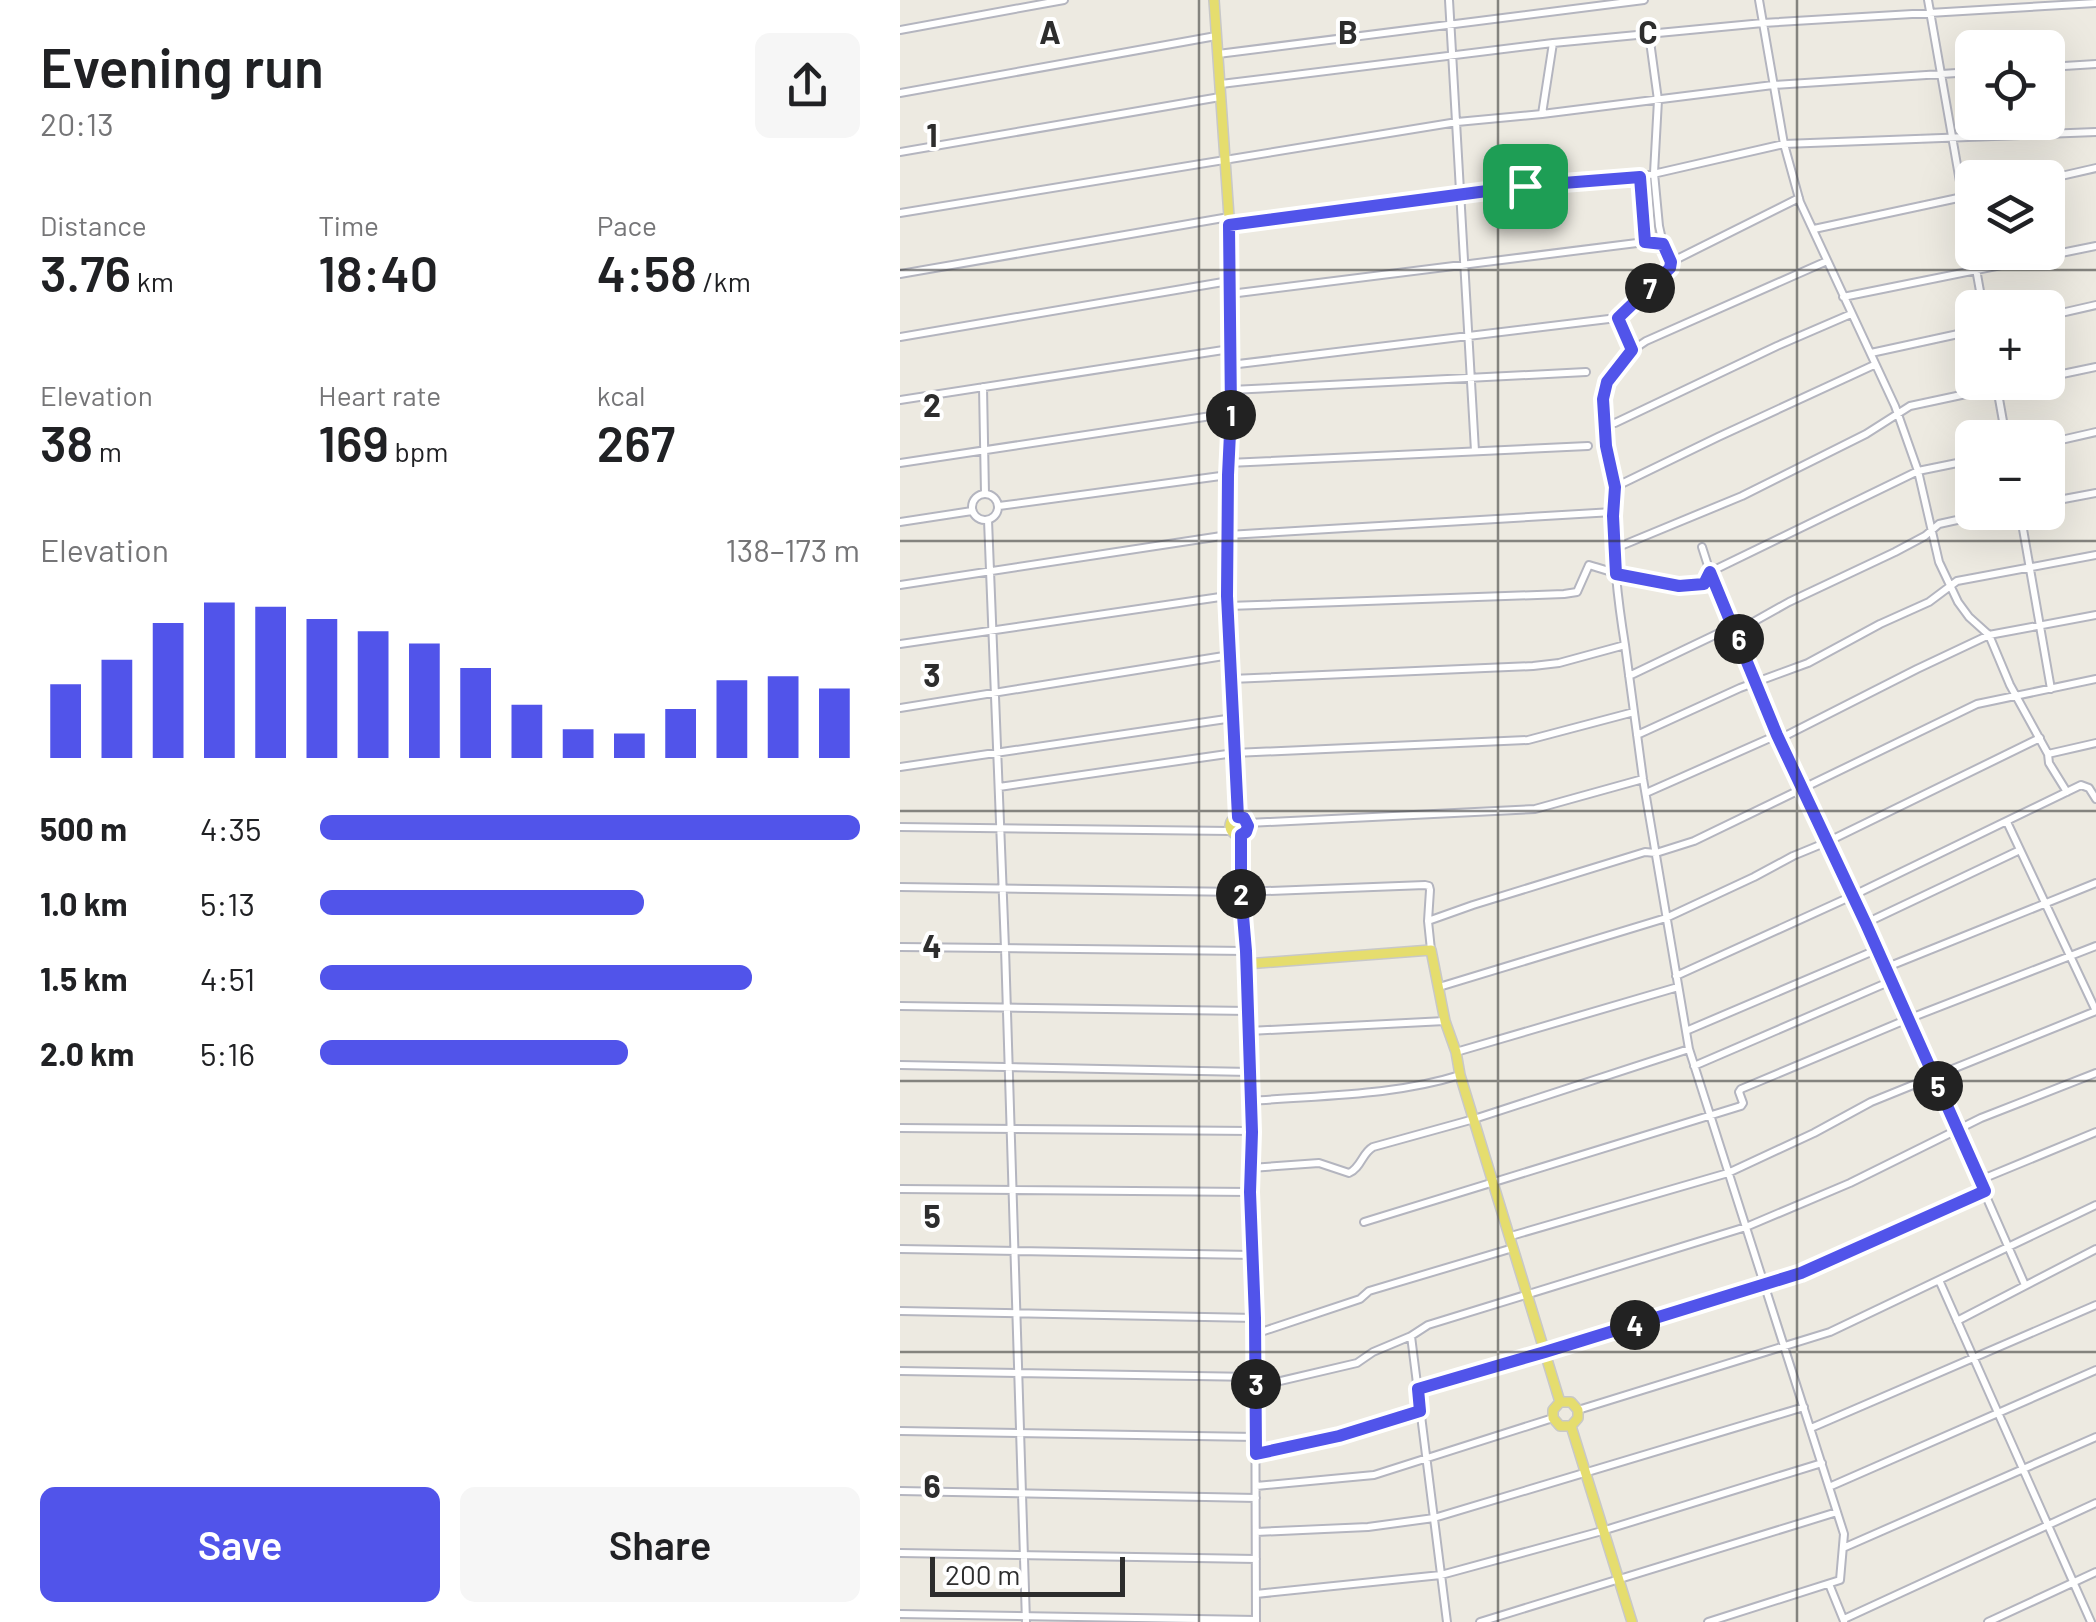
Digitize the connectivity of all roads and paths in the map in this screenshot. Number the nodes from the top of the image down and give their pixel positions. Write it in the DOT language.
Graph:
graph roads {
  1 [pos="1064,0"];
  2 [pos="1214,0"];
  3 [pos="1449,0"];
  4 [pos="1644,0"];
  5 [pos="1759,0"];
  6 [pos="1928,0"];
  7 [pos="2096,3"];
  8 [pos="1930,13"];
  9 [pos="1763,23"];
  10 [pos="1450,25"];
  11 [pos="900,30"];
  12 [pos="1649,34"];
  13 [pos="1217,36"];
  14 [pos="1554,43"];
  15 [pos="1218,54"];
  16 [pos="1453,55"];
  17 [pos="2096,64"];
  18 [pos="2065,66"];
  19 [pos="1955,73"];
  20 [pos="1941,74"];
  21 [pos="1221,84"];
  22 [pos="1773,85"];
  23 [pos="900,92"];
  24 [pos="1222,97"];
  25 [pos="1658,100"];
  26 [pos="1542,114"];
  27 [pos="1457,122"];
  28 [pos="2096,132"];
  29 [pos="1952,138"];
  30 [pos="1784,144"];
  31 [pos="900,152"];
  32 [pos="1225,160"];
  33 [pos="1956,160"];
  34 [pos="2096,168"];
  35 [pos="1654,174"];
  36 [pos="2065,175"];
  37 [pos="1640,177"];
  38 [pos="1461,194"];
  39 [pos="1799,198"];
  40 [pos="1955,199"];
  41 [pos="900,213"];
  42 [pos="1229,221"];
  43 [pos="1814,229"];
  44 [pos="1645,242"];
  45 [pos="1663,244"];
  46 [pos="2096,246"];
  47 [pos="2065,252"];
  48 [pos="1827,261"];
  49 [pos="1671,262"];
  50 [pos="1465,265"];
  51 [pos="1976,270"];
  52 [pos="900,274"];
  53 [pos="1230,281"];
  54 [pos="1979,290"];
  55 [pos="1230,294"];
  56 [pos="1844,297"];
  57 [pos="2096,305"];
  58 [pos="2065,312"];
  59 [pos="1850,314"];
  60 [pos="1618,318"];
  61 [pos="1468,336"];
  62 [pos="1955,336"];
  63 [pos="900,337"];
  64 [pos="1230,349"];
  65 [pos="1632,350"];
  66 [pos="1871,353"];
  67 [pos="1230,365"];
  68 [pos="1874,365"];
  69 [pos="2096,367"];
  70 [pos="1586,372"];
  71 [pos="2065,373"];
  72 [pos="1471,378"];
  73 [pos="983,387"];
  74 [pos="1231,390"];
  75 [pos="1955,395"];
  76 [pos="900,400"];
  77 [pos="1231,412"];
  78 [pos="1898,413"];
  79 [pos="1605,422"];
  80 [pos="2096,432"];
  81 [pos="2065,439"];
  82 [pos="1588,446"];
  83 [pos="984,450"];
  84 [pos="1474,451"];
  85 [pos="900,463"];
  86 [pos="1228,464"];
  87 [pos="1955,464"];
  88 [pos="1918,472"];
  89 [pos="1228,475"];
  90 [pos="1615,487"];
  91 [pos="2096,493"];
  92 [pos="985,494"];
  93 [pos="2065,499"];
  94 [pos="999,506"];
  95 [pos="972,511"];
  96 [pos="1613,512"];
  97 [pos="988,520"];
  98 [pos="1955,520"];
  99 [pos="900,522"];
  100 [pos="1932,529"];
  101 [pos="2023,530"];
  102 [pos="1228,535"];
  103 [pos="1702,547"];
  104 [pos="1616,548"];
  105 [pos="2096,555"];
  106 [pos="2030,568"];
  107 [pos="990,570"];
  108 [pos="1710,572"];
  109 [pos="1616,574"];
  110 [pos="900,585"];
  111 [pos="1951,586"];
  112 [pos="1228,601"];
  113 [pos="2096,615"];
  114 [pos="2040,625"];
  115 [pos="992,631"];
  116 [pos="1736,631"];
  117 [pos="1990,635"];
  118 [pos="900,644"];
  119 [pos="1625,645"];
  120 [pos="1230,655"];
  121 [pos="1629,676"];
  122 [pos="1231,679"];
  123 [pos="2096,679"];
  124 [pos="1755,684"];
  125 [pos="2050,689"];
  126 [pos="995,692"];
  127 [pos="2016,696"];
  128 [pos="900,708"];
  129 [pos="1634,712"];
  130 [pos="1233,718"];
  131 [pos="1637,735"];
  132 [pos="1778,737"];
  133 [pos="2040,738"];
  134 [pos="2096,743"];
  135 [pos="997,753"];
  136 [pos="1234,754"];
  137 [pos="2048,754"];
  138 [pos="900,767"];
  139 [pos="1643,779"];
  140 [pos="998,787"];
  141 [pos="1802,790"];
  142 [pos="2067,792"];
  143 [pos="1645,794"];
  144 [pos="2096,799"];
  145 [pos="1238,817"];
  146 [pos="2007,822"];
  147 [pos="1248,823"];
  148 [pos="900,827"];
  149 [pos="1000,827"];
  150 [pos="1236,833"];
  151 [pos="1827,842"];
  152 [pos="2020,850"];
  153 [pos="1656,853"];
  154 [pos="2096,882"];
  155 [pos="900,886"];
  156 [pos="1003,888"];
  157 [pos="1241,892"];
  158 [pos="1852,896"];
  159 [pos="2046,904"];
  160 [pos="1666,918"];
  161 [pos="1428,921"];
  162 [pos="1866,924"];
  163 [pos="2096,946"];
  164 [pos="900,947"];
  165 [pos="1005,948"];
  166 [pos="1431,950"];
  167 [pos="1876,950"];
  168 [pos="1246,951"];
  169 [pos="2070,956"];
  170 [pos="1246,964"];
  171 [pos="1885,968"];
  172 [pos="1676,976"];
  173 [pos="1891,981"];
  174 [pos="1439,986"];
  175 [pos="1678,986"];
  176 [pos="900,1006"];
  177 [pos="1007,1008"];
  178 [pos="1248,1011"];
  179 [pos="2096,1011"];
  180 [pos="1908,1019"];
  181 [pos="1445,1021"];
  182 [pos="1249,1030"];
  183 [pos="1686,1031"];
  184 [pos="1689,1049"];
  185 [pos="1456,1052"];
  186 [pos="900,1065"];
  187 [pos="1694,1066"];
  188 [pos="1009,1068"];
  189 [pos="1250,1072"];
  190 [pos="2096,1072"];
  191 [pos="1460,1074"];
  192 [pos="1934,1076"];
  193 [pos="1251,1100"];
  194 [pos="1709,1114"];
  195 [pos="1474,1119"];
  196 [pos="900,1128"];
  197 [pos="1010,1130"];
  198 [pos="1252,1132"];
  199 [pos="1958,1132"];
  200 [pos="2096,1132"];
  201 [pos="1251,1168"];
  202 [pos="1728,1172"];
  203 [pos="1980,1180"];
  204 [pos="1494,1183"];
  205 [pos="900,1189"];
  206 [pos="1012,1191"];
  207 [pos="1985,1191"];
  208 [pos="1250,1192"];
  209 [pos="2096,1205"];
  210 [pos="1364,1222"];
  211 [pos="1746,1227"];
  212 [pos="1511,1236"];
  213 [pos="2008,1247"];
  214 [pos="1514,1248"];
  215 [pos="900,1249"];
  216 [pos="2096,1249"];
  217 [pos="1014,1250"];
  218 [pos="1253,1255"];
  219 [pos="1939,1280"];
  220 [pos="1764,1285"];
  221 [pos="2025,1285"];
  222 [pos="1528,1294"];
  223 [pos="2096,1306"];
  224 [pos="900,1311"];
  225 [pos="1016,1313"];
  226 [pos="1255,1318"];
  227 [pos="1957,1322"];
  228 [pos="1255,1334"];
  229 [pos="1411,1336"];
  230 [pos="1784,1346"];
  231 [pos="1545,1352"];
  232 [pos="1974,1358"];
  233 [pos="2096,1370"];
  234 [pos="900,1371"];
  235 [pos="1018,1374"];
  236 [pos="1256,1377"];
  237 [pos="1256,1387"];
  238 [pos="1418,1389"];
  239 [pos="1560,1402"];
  240 [pos="1804,1407"];
  241 [pos="1578,1410"];
  242 [pos="1420,1411"];
  243 [pos="1998,1413"];
  244 [pos="1553,1418"];
  245 [pos="1571,1426"];
  246 [pos="1811,1428"];
  247 [pos="900,1431"];
  248 [pos="1020,1433"];
  249 [pos="1256,1437"];
  250 [pos="2096,1437"];
  251 [pos="1256,1454"];
  252 [pos="1426,1458"];
  253 [pos="1822,1463"];
  254 [pos="2024,1470"];
  255 [pos="1585,1474"];
  256 [pos="1256,1486"];
  257 [pos="1830,1487"];
  258 [pos="900,1492"];
  259 [pos="1022,1494"];
  260 [pos="1256,1498"];
  261 [pos="2096,1503"];
  262 [pos="1837,1512"];
  263 [pos="1434,1518"];
  264 [pos="2048,1526"];
  265 [pos="1602,1531"];
  266 [pos="1256,1532"];
  267 [pos="1843,1548"];
  268 [pos="900,1553"];
  269 [pos="1024,1555"];
  270 [pos="1256,1559"];
  271 [pos="2096,1572"];
  272 [pos="1441,1575"];
  273 [pos="1618,1581"];
  274 [pos="2074,1583"];
  275 [pos="1829,1584"];
  276 [pos="1256,1594"];
  277 [pos="900,1614"];
  278 [pos="1026,1619"];
  279 [pos="1844,1620"];
  280 [pos="1256,1621"];
  281 [pos="1446,1622"];
  282 [pos="1480,1622"];
  283 [pos="1632,1622"];
  284 [pos="1708,1622"];
  285 [pos="1988,1622"];
  286 [pos="2091,1622"];
  1 -- 11 [label="street"];
  2 -- 13 [label="main road"];
  3 -- 10 [label="street"];
  4 -- 10 [label="street"];
  5 -- 9 [label="street"];
  6 -- 8 [label="street"];
  7 -- 8 [label="street"];
  8 -- 9 [label="street"];
  8 -- 20 [label="street"];
  9 -- 12 [label="street"];
  9 -- 22 [label="street"];
  10 -- 15 [label="street"];
  10 -- 16 [label="street"];
  12 -- 14 [label="street"];
  12 -- 25 [label="street"];
  13 -- 15 [label="main road"];
  13 -- 23 [label="street"];
  14 -- 16 [label="street"];
  14 -- 26 [label="street"];
  15 -- 21 [label="main road"];
  16 -- 21 [label="street"];
  16 -- 27 [label="street"];
  17 -- 18 [label="street"];
  19 -- 20 [label="street"];
  20 -- 22 [label="street"];
  20 -- 29 [label="street"];
  21 -- 24 [label="main road"];
  22 -- 25 [label="street"];
  22 -- 30 [label="street"];
  24 -- 31 [label="street"];
  24 -- 32 [label="main road"];
  25 -- 26 [label="street"];
  25 -- 35 [label="street"];
  26 -- 27 [label="street"];
  27 -- 32 [label="street"];
  27 -- 38 [label="street"];
  28 -- 29 [label="street"];
  29 -- 30 [label="street"];
  29 -- 33 [label="street"];
  30 -- 35 [label="street"];
  30 -- 39 [label="street"];
  32 -- 41 [label="street"];
  32 -- 42 [label="main road"];
  34 -- 36 [label="street"];
  35 -- 37 [label="street"];
  35 -- 45 [label="street"];
  37 -- 38 [label="street"];
  37 -- 44 [label="street"];
  38 -- 42 [label="street"];
  38 -- 50 [label="street"];
  39 -- 43 [label="street"];
  39 -- 49 [label="street"];
  40 -- 43 [label="street"];
  42 -- 52 [label="street"];
  42 -- 53 [label="main road"];
  43 -- 48 [label="street"];
  44 -- 45 [label="street"];
  44 -- 50 [label="street"];
  45 -- 49 [label="street"];
  46 -- 47 [label="street"];
  48 -- 56 [label="street"];
  48 -- 65 [label="street"];
  49 -- 60 [label="street"];
  50 -- 55 [label="street"];
  50 -- 61 [label="street"];
  51 -- 54 [label="street"];
  51 -- 56 [label="street"];
  53 -- 55 [label="main road"];
  53 -- 63 [label="street"];
  55 -- 64 [label="main road"];
  56 -- 59 [label="street"];
  57 -- 58 [label="street"];
  59 -- 66 [label="street"];
  59 -- 79 [label="street"];
  60 -- 61 [label="street"];
  60 -- 65 [label="street"];
  61 -- 67 [label="street"];
  61 -- 72 [label="street"];
  62 -- 66 [label="street"];
  64 -- 67 [label="main road"];
  64 -- 73 [label="street"];
  65 -- 79 [label="street"];
  66 -- 68 [label="street"];
  67 -- 74 [label="main road"];
  68 -- 78 [label="street"];
  68 -- 90 [label="street"];
  69 -- 71 [label="street"];
  70 -- 72 [label="street"];
  72 -- 74 [label="street"];
  72 -- 84 [label="street"];
  73 -- 76 [label="street"];
  73 -- 83 [label="street"];
  74 -- 77 [label="main road"];
  75 -- 78 [label="street"];
  77 -- 83 [label="street"];
  77 -- 86 [label="main road"];
  78 -- 88 [label="street"];
  78 -- 104 [label="street"];
  79 -- 90 [label="street"];
  80 -- 81 [label="street"];
  82 -- 84 [label="street"];
  83 -- 85 [label="street"];
  83 -- 92 [label="street"];
  84 -- 86 [label="street"];
  86 -- 89 [label="main road"];
  87 -- 88 [label="street"];
  88 -- 100 [label="street"];
  88 -- 108 [label="street"];
  89 -- 94 [label="street"];
  89 -- 102 [label="main road"];
  90 -- 96 [label="street"];
  91 -- 93 [label="street"];
  92 -- 94 [label="street"];
  92 -- 95 [label="street"];
  94 -- 97 [label="street"];
  95 -- 97 [label="street"];
  95 -- 99 [label="street"];
  96 -- 102 [label="street"];
  96 -- 104 [label="street"];
  97 -- 107 [label="street"];
  98 -- 100 [label="street"];
  100 -- 111 [label="street"];
  100 -- 116 [label="street"];
  101 -- 106 [label="street"];
  102 -- 107 [label="street"];
  102 -- 112 [label="main road"];
  103 -- 108 [label="street"];
  104 -- 109 [label="street"];
  105 -- 106 [label="street"];
  106 -- 111 [label="street"];
  106 -- 114 [label="street"];
  107 -- 110 [label="street"];
  107 -- 115 [label="street"];
  108 -- 109 [label="street"];
  108 -- 116 [label="street"];
  109 -- 112 [label="street"];
  109 -- 119 [label="street"];
  111 -- 117 [label="street"];
  111 -- 124 [label="street"];
  112 -- 115 [label="street"];
  112 -- 120 [label="main road"];
  113 -- 114 [label="street"];
  114 -- 117 [label="street"];
  114 -- 125 [label="street"];
  115 -- 118 [label="street"];
  115 -- 126 [label="street"];
  116 -- 121 [label="street"];
  116 -- 124 [label="street"];
  117 -- 127 [label="street"];
  117 -- 132 [label="street"];
  119 -- 121 [label="street"];
  119 -- 122 [label="street"];
  120 -- 122 [label="main road"];
  120 -- 126 [label="street"];
  121 -- 129 [label="street"];
  122 -- 130 [label="main road"];
  123 -- 125 [label="street"];
  124 -- 131 [label="street"];
  124 -- 132 [label="street"];
  125 -- 127 [label="street"];
  126 -- 128 [label="street"];
  126 -- 135 [label="street"];
  127 -- 133 [label="street"];
  127 -- 141 [label="street"];
  129 -- 131 [label="street"];
  129 -- 136 [label="street"];
  130 -- 135 [label="street"];
  130 -- 136 [label="main road"];
  131 -- 139 [label="street"];
  132 -- 141 [label="street"];
  132 -- 143 [label="street"];
  133 -- 137 [label="street"];
  133 -- 151 [label="street"];
  134 -- 137 [label="street"];
  135 -- 138 [label="street"];
  135 -- 140 [label="street"];
  136 -- 140 [label="street"];
  136 -- 145 [label="main road"];
  137 -- 142 [label="street"];
  139 -- 143 [label="street"];
  139 -- 147 [label="street"];
  140 -- 149 [label="street"];
  141 -- 151 [label="street"];
  141 -- 153 [label="street"];
  142 -- 144 [label="street"];
  142 -- 146 [label="street"];
  143 -- 153 [label="street"];
  145 -- 147 [label="main road"];
  145 -- 150 [label="main road"];
  146 -- 152 [label="street"];
  146 -- 158 [label="street"];
  147 -- 150 [label="main road"];
  148 -- 149 [label="street"];
  149 -- 150 [label="street"];
  149 -- 156 [label="street"];
  150 -- 157 [label="main road"];
  151 -- 158 [label="street"];
  151 -- 160 [label="street"];
  152 -- 159 [label="street"];
  152 -- 162 [label="street"];
  153 -- 160 [label="street"];
  153 -- 161 [label="street"];
  154 -- 159 [label="street"];
  155 -- 156 [label="street"];
  156 -- 157 [label="street"];
  156 -- 165 [label="street"];
  157 -- 161 [label="street"];
  157 -- 168 [label="main road"];
  158 -- 162 [label="street"];
  158 -- 172 [label="street"];
  159 -- 169 [label="street"];
  159 -- 171 [label="street"];
  160 -- 172 [label="street"];
  160 -- 174 [label="street"];
  161 -- 166 [label="street"];
  162 -- 167 [label="street"];
  163 -- 169 [label="street"];
  164 -- 165 [label="street"];
  165 -- 168 [label="street"];
  165 -- 177 [label="street"];
  166 -- 170 [label="main road"];
  166 -- 174 [label="main road"];
  167 -- 171 [label="street"];
  167 -- 183 [label="street"];
  168 -- 170 [label="main road"];
  169 -- 179 [label="street"];
  169 -- 180 [label="street"];
  170 -- 178 [label="street"];
  171 -- 173 [label="street"];
  172 -- 175 [label="street"];
  173 -- 180 [label="street"];
  173 -- 187 [label="street"];
  174 -- 181 [label="main road"];
  175 -- 183 [label="street"];
  175 -- 185 [label="street"];
  176 -- 177 [label="street"];
  177 -- 178 [label="street"];
  177 -- 188 [label="street"];
  178 -- 182 [label="street"];
  179 -- 192 [label="street"];
  180 -- 192 [label="street"];
  180 -- 194 [label="street"];
  181 -- 182 [label="street"];
  181 -- 185 [label="main road"];
  182 -- 189 [label="street"];
  183 -- 184 [label="street"];
  184 -- 187 [label="street"];
  184 -- 195 [label="street"];
  185 -- 191 [label="main road"];
  186 -- 188 [label="street"];
  187 -- 194 [label="street"];
  188 -- 189 [label="street"];
  188 -- 197 [label="street"];
  189 -- 193 [label="street"];
  190 -- 199 [label="street"];
  191 -- 193 [label="street"];
  191 -- 195 [label="main road"];
  192 -- 199 [label="street"];
  192 -- 202 [label="street"];
  193 -- 198 [label="street"];
  194 -- 202 [label="street"];
  194 -- 204 [label="street"];
  195 -- 201 [label="street"];
  195 -- 204 [label="main road"];
  196 -- 197 [label="street"];
  197 -- 198 [label="street"];
  197 -- 206 [label="street"];
  198 -- 201 [label="street"];
  199 -- 203 [label="street"];
  199 -- 211 [label="street"];
  200 -- 203 [label="street"];
  201 -- 208 [label="street"];
  202 -- 211 [label="street"];
  202 -- 212 [label="street"];
  203 -- 207 [label="street"];
  204 -- 210 [label="street"];
  204 -- 212 [label="main road"];
  205 -- 206 [label="street"];
  206 -- 208 [label="street"];
  206 -- 217 [label="street"];
  207 -- 213 [label="street"];
  207 -- 220 [label="street"];
  208 -- 218 [label="street"];
  209 -- 213 [label="street"];
  211 -- 220 [label="street"];
  211 -- 222 [label="street"];
  212 -- 214 [label="main road"];
  213 -- 219 [label="street"];
  213 -- 221 [label="street"];
  214 -- 222 [label="main road"];
  214 -- 228 [label="street"];
  215 -- 217 [label="street"];
  216 -- 221 [label="street"];
  217 -- 218 [label="street"];
  217 -- 225 [label="street"];
  218 -- 226 [label="street"];
  219 -- 227 [label="street"];
  219 -- 230 [label="street"];
  220 -- 230 [label="street"];
  220 -- 231 [label="street"];
  221 -- 227 [label="street"];
  222 -- 229 [label="street"];
  222 -- 231 [label="main road"];
  223 -- 232 [label="street"];
  224 -- 225 [label="street"];
  225 -- 226 [label="street"];
  225 -- 235 [label="street"];
  226 -- 228 [label="street"];
  227 -- 232 [label="street"];
  228 -- 236 [label="street"];
  229 -- 237 [label="street"];
  229 -- 238 [label="street"];
  230 -- 240 [label="street"];
  230 -- 241 [label="street"];
  231 -- 238 [label="street"];
  231 -- 239 [label="main road"];
  232 -- 243 [label="street"];
  232 -- 246 [label="street"];
  233 -- 243 [label="street"];
  234 -- 235 [label="street"];
  235 -- 236 [label="street"];
  235 -- 248 [label="street"];
  236 -- 237 [label="street"];
  237 -- 249 [label="street"];
  238 -- 242 [label="street"];
  239 -- 241 [label="main road"];
  239 -- 244 [label="main road"];
  240 -- 246 [label="street"];
  240 -- 255 [label="street"];
  241 -- 245 [label="main road"];
  242 -- 251 [label="street"];
  242 -- 252 [label="street"];
  243 -- 254 [label="street"];
  243 -- 257 [label="street"];
  244 -- 245 [label="main road"];
  244 -- 252 [label="street"];
  245 -- 255 [label="main road"];
  246 -- 253 [label="street"];
  247 -- 248 [label="street"];
  248 -- 249 [label="street"];
  248 -- 259 [label="street"];
  249 -- 251 [label="street"];
  250 -- 254 [label="street"];
  251 -- 256 [label="street"];
  252 -- 256 [label="street"];
  252 -- 263 [label="street"];
  253 -- 257 [label="street"];
  253 -- 265 [label="street"];
  254 -- 264 [label="street"];
  254 -- 267 [label="street"];
  255 -- 263 [label="street"];
  255 -- 265 [label="main road"];
  256 -- 260 [label="street"];
  257 -- 262 [label="street"];
  258 -- 259 [label="street"];
  259 -- 260 [label="street"];
  259 -- 269 [label="street"];
  260 -- 266 [label="street"];
  261 -- 264 [label="street"];
  262 -- 267 [label="street"];
  262 -- 273 [label="street"];
  263 -- 266 [label="street"];
  263 -- 272 [label="street"];
  264 -- 274 [label="street"];
  264 -- 279 [label="street"];
  265 -- 272 [label="street"];
  265 -- 273 [label="main road"];
  266 -- 270 [label="street"];
  267 -- 275 [label="street"];
  268 -- 269 [label="street"];
  269 -- 270 [label="street"];
  269 -- 278 [label="street"];
  270 -- 276 [label="street"];
  271 -- 274 [label="street"];
  272 -- 276 [label="street"];
  272 -- 281 [label="street"];
  273 -- 282 [label="street"];
  273 -- 283 [label="main road"];
  274 -- 285 [label="street"];
  274 -- 286 [label="street"];
  275 -- 279 [label="street"];
  275 -- 284 [label="street"];
  276 -- 280 [label="street"];
  277 -- 278 [label="street"];
  278 -- 280 [label="street"];
}
